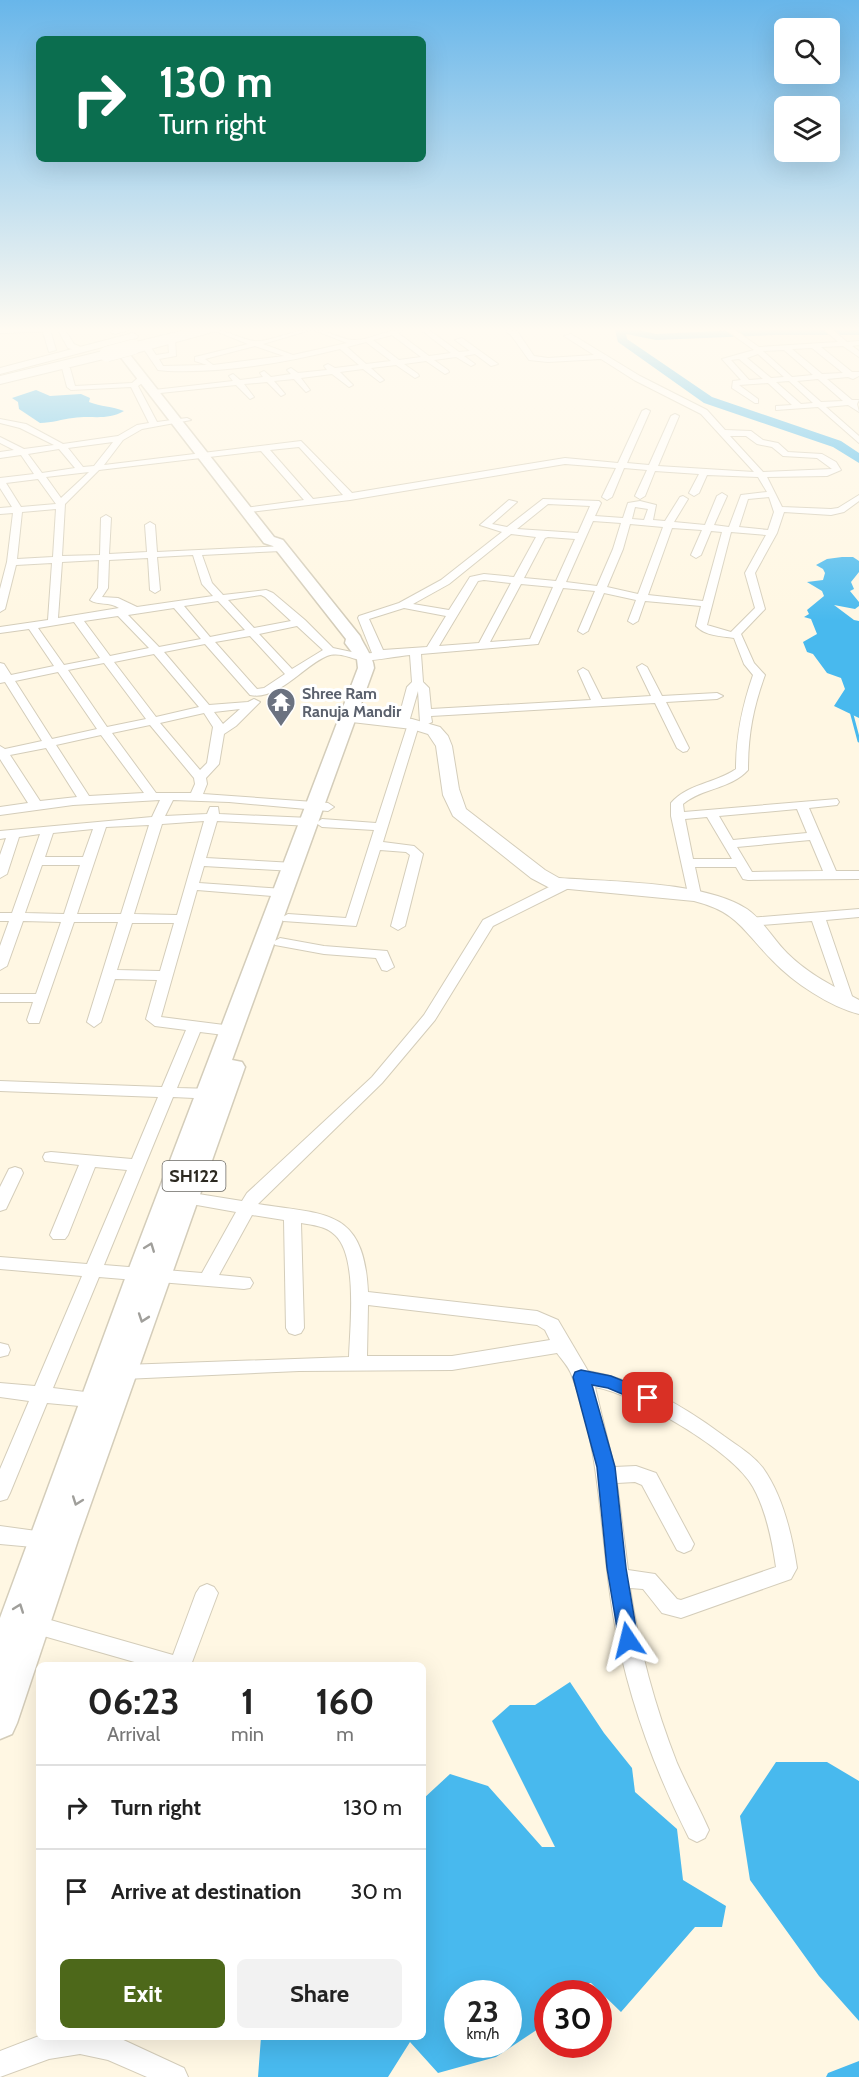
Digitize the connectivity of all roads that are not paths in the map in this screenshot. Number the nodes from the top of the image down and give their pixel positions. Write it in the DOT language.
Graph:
graph roads {
  1 [pos="143,427"];
  2 [pos="187,427"];
  3 [pos="639,427"];
  4 [pos="670,427"];
  5 [pos="717,427"];
  6 [pos="25,428"];
  7 [pos="52,433"];
  8 [pos="722,433"];
  9 [pos="0,434"];
  10 [pos="79,434"];
  11 [pos="855,434"];
  12 [pos="42,435"];
  13 [pos="120,438"];
  14 [pos="0,440"];
  15 [pos="859,440"];
  16 [pos="94,441"];
  17 [pos="61,446"];
  18 [pos="263,447"];
  19 [pos="23,452"];
  20 [pos="208,453"];
  21 [pos="0,455"];
  22 [pos="116,455"];
  23 [pos="106,456"];
  24 [pos="621,465"];
  25 [pos="98,467"];
  26 [pos="652,467"];
  27 [pos="81,470"];
  28 [pos="704,472"];
  29 [pos="761,475"];
  30 [pos="41,476"];
  31 [pos="0,481"];
  32 [pos="694,493"];
  33 [pos="772,494"];
  34 [pos="640,496"];
  35 [pos="722,496"];
  36 [pos="350,497"];
  37 [pos="607,497"];
  38 [pos="859,498"];
  39 [pos="682,499"];
  40 [pos="311,502"];
  41 [pos="512,502"];
  42 [pos="61,504"];
  43 [pos="18,509"];
  44 [pos="259,509"];
  45 [pos="779,509"];
  46 [pos="0,511"];
  47 [pos="245,511"];
  48 [pos="652,512"];
  49 [pos="674,514"];
  50 [pos="106,518"];
  51 [pos="589,518"];
  52 [pos="628,522"];
  53 [pos="647,523"];
  54 [pos="150,525"];
  55 [pos="668,525"];
  56 [pos="707,528"];
  57 [pos="730,530"];
  58 [pos="510,531"];
  59 [pos="772,533"];
  60 [pos="543,535"];
  61 [pos="581,537"];
  62 [pos="279,545"];
  63 [pos="0,553"];
  64 [pos="197,554"];
  65 [pos="696,555"];
  66 [pos="153,556"];
  67 [pos="13,557"];
  68 [pos="105,558"];
  69 [pos="56,560"];
  70 [pos="517,580"];
  71 [pos="558,585"];
  72 [pos="601,589"];
  73 [pos="154,590"];
  74 [pos="217,597"];
  75 [pos="640,598"];
  76 [pos="175,603"];
  77 [pos="707,604"];
  78 [pos="403,605"];
  79 [pos="137,608"];
  80 [pos="0,609"];
  81 [pos="119,611"];
  82 [pos="452,614"];
  83 [pos="76,618"];
  84 [pos="53,621"];
  85 [pos="633,621"];
  86 [pos="301,622"];
  87 [pos="31,625"];
  88 [pos="0,630"];
  89 [pos="583,631"];
  90 [pos="252,632"];
  91 [pos="735,634"];
  92 [pos="207,641"];
  93 [pos="483,646"];
  94 [pos="157,650"];
  95 [pos="431,650"];
  96 [pos="330,651"];
  97 [pos="415,651"];
  98 [pos="368,652"];
  99 [pos="109,659"];
  100 [pos="0,666"];
  101 [pos="642,667"];
  102 [pos="59,669"];
  103 [pos="583,670"];
  104 [pos="291,674"];
  105 [pos="3,679"];
  106 [pos="418,683"];
  107 [pos="261,693"];
  108 [pos="717,696"];
  109 [pos="659,700"];
  110 [pos="598,703"];
  111 [pos="252,705"];
  112 [pos="207,710"];
  113 [pos="355,718"];
  114 [pos="153,721"];
  115 [pos="417,722"];
  116 [pos="104,731"];
  117 [pos="220,731"];
  118 [pos="48,744"];
  119 [pos="683,748"];
  120 [pos="0,752"];
  121 [pos="200,777"];
  122 [pos="153,797"];
  123 [pos="168,797"];
  124 [pos="196,797"];
  125 [pos="217,798"];
  126 [pos="85,800"];
  127 [pos="833,802"];
  128 [pos="36,805"];
  129 [pos="802,805"];
  130 [pos="0,811"];
  131 [pos="711,813"];
  132 [pos="319,815"];
  133 [pos="677,816"];
  134 [pos="212,817"];
  135 [pos="157,820"];
  136 [pos="100,824"];
  137 [pos="381,828"];
  138 [pos="48,830"];
  139 [pos="14,834"];
  140 [pos="0,835"];
  141 [pos="815,836"];
  142 [pos="728,844"];
  143 [pos="375,845"];
  144 [pos="37,861"];
  145 [pos="88,861"];
  146 [pos="199,862"];
  147 [pos="688,863"];
  148 [pos="738,863"];
  149 [pos="294,867"];
  150 [pos="0,874"];
  151 [pos="859,875"];
  152 [pos="831,876"];
  153 [pos="566,884"];
  154 [pos="192,886"];
  155 [pos="284,893"];
  156 [pos="694,895"];
  157 [pos="859,913"];
  158 [pos="817,915"];
  159 [pos="0,917"];
  160 [pos="18,917"];
  161 [pos="68,917"];
  162 [pos="125,918"];
  163 [pos="288,918"];
  164 [pos="183,919"];
  165 [pos="750,922"];
  166 [pos="398,926"];
  167 [pos="280,942"];
  168 [pos="0,966"];
  169 [pos="387,967"];
  170 [pos="263,968"];
  171 [pos="108,974"];
  172 [pos="165,976"];
  173 [pos="0,998"];
  174 [pos="41,998"];
  175 [pos="853,1005"];
  176 [pos="34,1020"];
  177 [pos="94,1022"];
  178 [pos="195,1027"];
  179 [pos="232,1031"];
  180 [pos="0,1086"];
  181 [pos="168,1092"];
  182 [pos="216,1094"];
  183 [pos="51,1157"];
  184 [pos="89,1161"];
  185 [pos="137,1165"];
  186 [pos="15,1173"];
  187 [pos="186,1198"];
  188 [pos="0,1205"];
  189 [pos="247,1208"];
  190 [pos="292,1215"];
  191 [pos="58,1235"];
  192 [pos="0,1263"];
  193 [pos="91,1271"];
  194 [pos="148,1276"];
  195 [pos="207,1280"];
  196 [pos="244,1283"];
  197 [pos="358,1297"];
  198 [pos="295,1329"];
  199 [pos="562,1345"];
  200 [pos="358,1364"];
  201 [pos="124,1372"];
  202 [pos="581,1377"];
  203 [pos="0,1390"];
  204 [pos="40,1395"];
  205 [pos="103,1401"];
  206 [pos="607,1476"];
  207 [pos="0,1493"];
  208 [pos="0,1535"];
  209 [pos="44,1539"];
  210 [pos="684,1544"];
  211 [pos="618,1579"];
  212 [pos="207,1593"];
  213 [pos="33,1624"];
  214 [pos="173,1662"];
  215 [pos="0,1663"];
  216 [pos="0,1723"];
  217 [pos="697,1830"];
  218 [pos="0,2064"];
  219 [pos="175,2077"];
  1 -- 13 [label="street"];
  2 -- 20 [label="main road"];
  3 -- 24 [label="street"];
  4 -- 26 [label="street"];
  5 -- 8 [label="street"];
  6 -- 9 [label="street"];
  6 -- 12 [label="street"];
  7 -- 12 [label="street"];
  8 -- 29 [label="street"];
  8 -- 29 [label="street"];
  10 -- 16 [label="street"];
  11 -- 15 [label="street"];
  12 -- 17 [label="street"];
  13 -- 16 [label="street"];
  13 -- 23 [label="street"];
  14 -- 19 [label="street"];
  16 -- 17 [label="street"];
  17 -- 19 [label="street"];
  17 -- 27 [label="street"];
  18 -- 20 [label="street"];
  18 -- 36 [label="street"];
  18 -- 40 [label="street"];
  19 -- 21 [label="street"];
  19 -- 30 [label="street"];
  20 -- 25 [label="street"];
  20 -- 44 [label="main road"];
  20 -- 47 [label="main road"];
  22 -- 23 [label="street"];
  23 -- 25 [label="street"];
  24 -- 26 [label="street"];
  24 -- 36 [label="street"];
  24 -- 37 [label="street"];
  25 -- 27 [label="street"];
  25 -- 42 [label="street"];
  26 -- 28 [label="street"];
  26 -- 34 [label="street"];
  27 -- 30 [label="street"];
  28 -- 29 [label="street"];
  28 -- 32 [label="street"];
  29 -- 33 [label="street"];
  30 -- 31 [label="street"];
  30 -- 42 [label="street"];
  31 -- 43 [label="street"];
  33 -- 45 [label="street"];
  33 -- 57 [label="street"];
  35 -- 56 [label="street"];
  36 -- 40 [label="street"];
  38 -- 45 [label="street"];
  39 -- 49 [label="street"];
  40 -- 44 [label="street"];
  41 -- 58 [label="street"];
  42 -- 43 [label="street"];
  42 -- 69 [label="street"];
  43 -- 46 [label="street"];
  43 -- 67 [label="street"];
  44 -- 47 [label="street"];
  44 -- 62 [label="main road"];
  45 -- 59 [label="street"];
  47 -- 62 [label="main road"];
  48 -- 49 [label="street"];
  48 -- 52 [label="street"];
  48 -- 53 [label="street"];
  49 -- 55 [label="street"];
  50 -- 68 [label="street"];
  51 -- 52 [label="street"];
  51 -- 58 [label="street"];
  51 -- 61 [label="street"];
  52 -- 53 [label="street"];
  52 -- 72 [label="street"];
  53 -- 55 [label="street"];
  54 -- 66 [label="street"];
  55 -- 56 [label="street"];
  55 -- 75 [label="street"];
  56 -- 57 [label="street"];
  56 -- 65 [label="street"];
  57 -- 59 [label="street"];
  57 -- 77 [label="street"];
  58 -- 60 [label="street"];
  58 -- 78 [label="street"];
  59 -- 91 [label="street"];
  60 -- 61 [label="street"];
  60 -- 70 [label="street"];
  61 -- 71 [label="street"];
  62 -- 64 [label="street"];
  62 -- 98 [label="main road"];
  63 -- 67 [label="street"];
  64 -- 66 [label="street"];
  64 -- 74 [label="street"];
  66 -- 68 [label="street"];
  66 -- 73 [label="street"];
  67 -- 69 [label="street"];
  67 -- 80 [label="street"];
  68 -- 69 [label="street"];
  68 -- 79 [label="street"];
  69 -- 84 [label="street"];
  70 -- 71 [label="street"];
  70 -- 82 [label="street"];
  70 -- 93 [label="street"];
  71 -- 72 [label="street"];
  71 -- 93 [label="street"];
  72 -- 75 [label="street"];
  72 -- 89 [label="street"];
  74 -- 76 [label="street"];
  74 -- 86 [label="street"];
  74 -- 90 [label="street"];
  75 -- 77 [label="street"];
  75 -- 85 [label="street"];
  76 -- 79 [label="street"];
  76 -- 92 [label="street"];
  77 -- 91 [label="street"];
  78 -- 82 [label="street"];
  78 -- 98 [label="street"];
  79 -- 81 [label="street"];
  81 -- 83 [label="street"];
  81 -- 94 [label="street"];
  82 -- 95 [label="street"];
  83 -- 84 [label="street"];
  83 -- 99 [label="street"];
  84 -- 87 [label="street"];
  86 -- 90 [label="street"];
  86 -- 96 [label="street"];
  87 -- 88 [label="street"];
  87 -- 102 [label="street"];
  90 -- 92 [label="street"];
  90 -- 104 [label="street"];
  91 -- 133 [label="street"];
  92 -- 94 [label="street"];
  92 -- 107 [label="street"];
  93 -- 95 [label="street"];
  94 -- 99 [label="street"];
  94 -- 112 [label="street"];
  95 -- 97 [label="street"];
  96 -- 98 [label="street"];
  96 -- 104 [label="street"];
  97 -- 98 [label="street"];
  97 -- 106 [label="street"];
  98 -- 113 [label="main road, SH122"];
  99 -- 102 [label="street"];
  99 -- 114 [label="street"];
  100 -- 105 [label="street"];
  101 -- 109 [label="street"];
  102 -- 105 [label="street"];
  102 -- 116 [label="street"];
  103 -- 110 [label="street"];
  104 -- 107 [label="street"];
  105 -- 118 [label="street"];
  106 -- 115 [label="street"];
  106 -- 115 [label="street"];
  107 -- 111 [label="street"];
  108 -- 109 [label="street"];
  109 -- 110 [label="street"];
  109 -- 119 [label="street"];
  110 -- 115 [label="street"];
  111 -- 112 [label="street"];
  111 -- 117 [label="street"];
  112 -- 114 [label="street"];
  112 -- 117 [label="street"];
  113 -- 115 [label="street"];
  113 -- 132 [label="main road, SH122"];
  114 -- 116 [label="street"];
  114 -- 121 [label="street"];
  115 -- 137 [label="street"];
  115 -- 153 [label="street"];
  116 -- 118 [label="street"];
  116 -- 122 [label="street"];
  117 -- 121 [label="street"];
  118 -- 120 [label="street"];
  118 -- 126 [label="street"];
  120 -- 128 [label="street"];
  121 -- 124 [label="street"];
  122 -- 123 [label="street"];
  122 -- 126 [label="street"];
  123 -- 124 [label="street"];
  123 -- 135 [label="street"];
  124 -- 125 [label="street"];
  125 -- 132 [label="street"];
  125 -- 134 [label="street"];
  126 -- 128 [label="street"];
  127 -- 129 [label="street"];
  128 -- 130 [label="street"];
  129 -- 131 [label="street"];
  129 -- 141 [label="street"];
  131 -- 133 [label="street"];
  131 -- 142 [label="street"];
  132 -- 134 [label="street"];
  132 -- 137 [label="street"];
  132 -- 149 [label="main road, SH122"];
  132 -- 163 [label="main road, SH122"];
  133 -- 147 [label="street"];
  134 -- 135 [label="street"];
  134 -- 146 [label="street"];
  135 -- 136 [label="street"];
  135 -- 162 [label="street"];
  136 -- 138 [label="street"];
  136 -- 145 [label="street"];
  137 -- 143 [label="street"];
  138 -- 139 [label="street"];
  138 -- 144 [label="street"];
  139 -- 140 [label="street"];
  139 -- 150 [label="street"];
  141 -- 142 [label="street"];
  141 -- 152 [label="street"];
  142 -- 148 [label="street"];
  143 -- 163 [label="street"];
  143 -- 166 [label="street"];
  144 -- 145 [label="street"];
  144 -- 160 [label="street"];
  145 -- 161 [label="street"];
  146 -- 149 [label="street"];
  146 -- 154 [label="street"];
  147 -- 148 [label="street"];
  147 -- 156 [label="street"];
  148 -- 152 [label="street"];
  149 -- 155 [label="main road, SH122"];
  151 -- 152 [label="street"];
  153 -- 156 [label="street"];
  153 -- 189 [label="street"];
  154 -- 155 [label="street"];
  154 -- 164 [label="street"];
  155 -- 170 [label="main road, SH122"];
  156 -- 165 [label="street"];
  157 -- 158 [label="street"];
  158 -- 165 [label="street"];
  158 -- 175 [label="street"];
  159 -- 160 [label="street"];
  160 -- 161 [label="street"];
  160 -- 168 [label="street"];
  161 -- 162 [label="street"];
  161 -- 174 [label="street"];
  162 -- 164 [label="street"];
  162 -- 171 [label="street"];
  163 -- 167 [label="main road, SH122"];
  164 -- 172 [label="street"];
  165 -- 175 [label="street"];
  167 -- 169 [label="street"];
  167 -- 170 [label="main road, SH122"];
  170 -- 179 [label="main road, SH122"];
  170 -- 182 [label="main road, SH122"];
  171 -- 172 [label="street"];
  171 -- 177 [label="street"];
  172 -- 178 [label="street"];
  173 -- 174 [label="street"];
  174 -- 176 [label="street"];
  178 -- 179 [label="street"];
  178 -- 181 [label="street"];
  179 -- 182 [label="main road, SH122"];
  180 -- 181 [label="street"];
  181 -- 182 [label="street"];
  181 -- 185 [label="street"];
  182 -- 187 [label="main road, SH122"];
  194 -- 182 [label="main road, SH122, one-way"];
  183 -- 184 [label="street"];
  184 -- 185 [label="street"];
  184 -- 191 [label="street"];
  185 -- 193 [label="street"];
  186 -- 188 [label="street"];
  187 -- 189 [label="street"];
  187 -- 194 [label="main road, SH122"];
  189 -- 190 [label="street"];
  189 -- 195 [label="street"];
  190 -- 197 [label="street"];
  190 -- 198 [label="street"];
  192 -- 193 [label="street"];
  193 -- 194 [label="street"];
  193 -- 204 [label="street"];
  194 -- 195 [label="street"];
  194 -- 201 [label="main road, SH122, one-way"];
  194 -- 205 [label="main road, SH122"];
  195 -- 196 [label="street"];
  197 -- 199 [label="street"];
  197 -- 200 [label="street"];
  199 -- 200 [label="street"];
  199 -- 202 [label="street"];
  200 -- 201 [label="street"];
  201 -- 205 [label="main road, SH122"];
  202 -- 206 [label="street"];
  202 -- 211 [label="street"];
  203 -- 204 [label="street"];
  204 -- 205 [label="street"];
  204 -- 207 [label="street"];
  205 -- 209 [label="main road, SH122"];
  205 -- 213 [label="main road, SH122, one-way"];
  206 -- 210 [label="street"];
  206 -- 211 [label="street"];
  208 -- 209 [label="street"];
  215 -- 209 [label="main road, SH122, one-way"];
  211 -- 217 [label="street"];
  212 -- 214 [label="street"];
  213 -- 214 [label="street"];
  213 -- 216 [label="main road, SH122"];
  218 -- 219 [label="street"];
}
